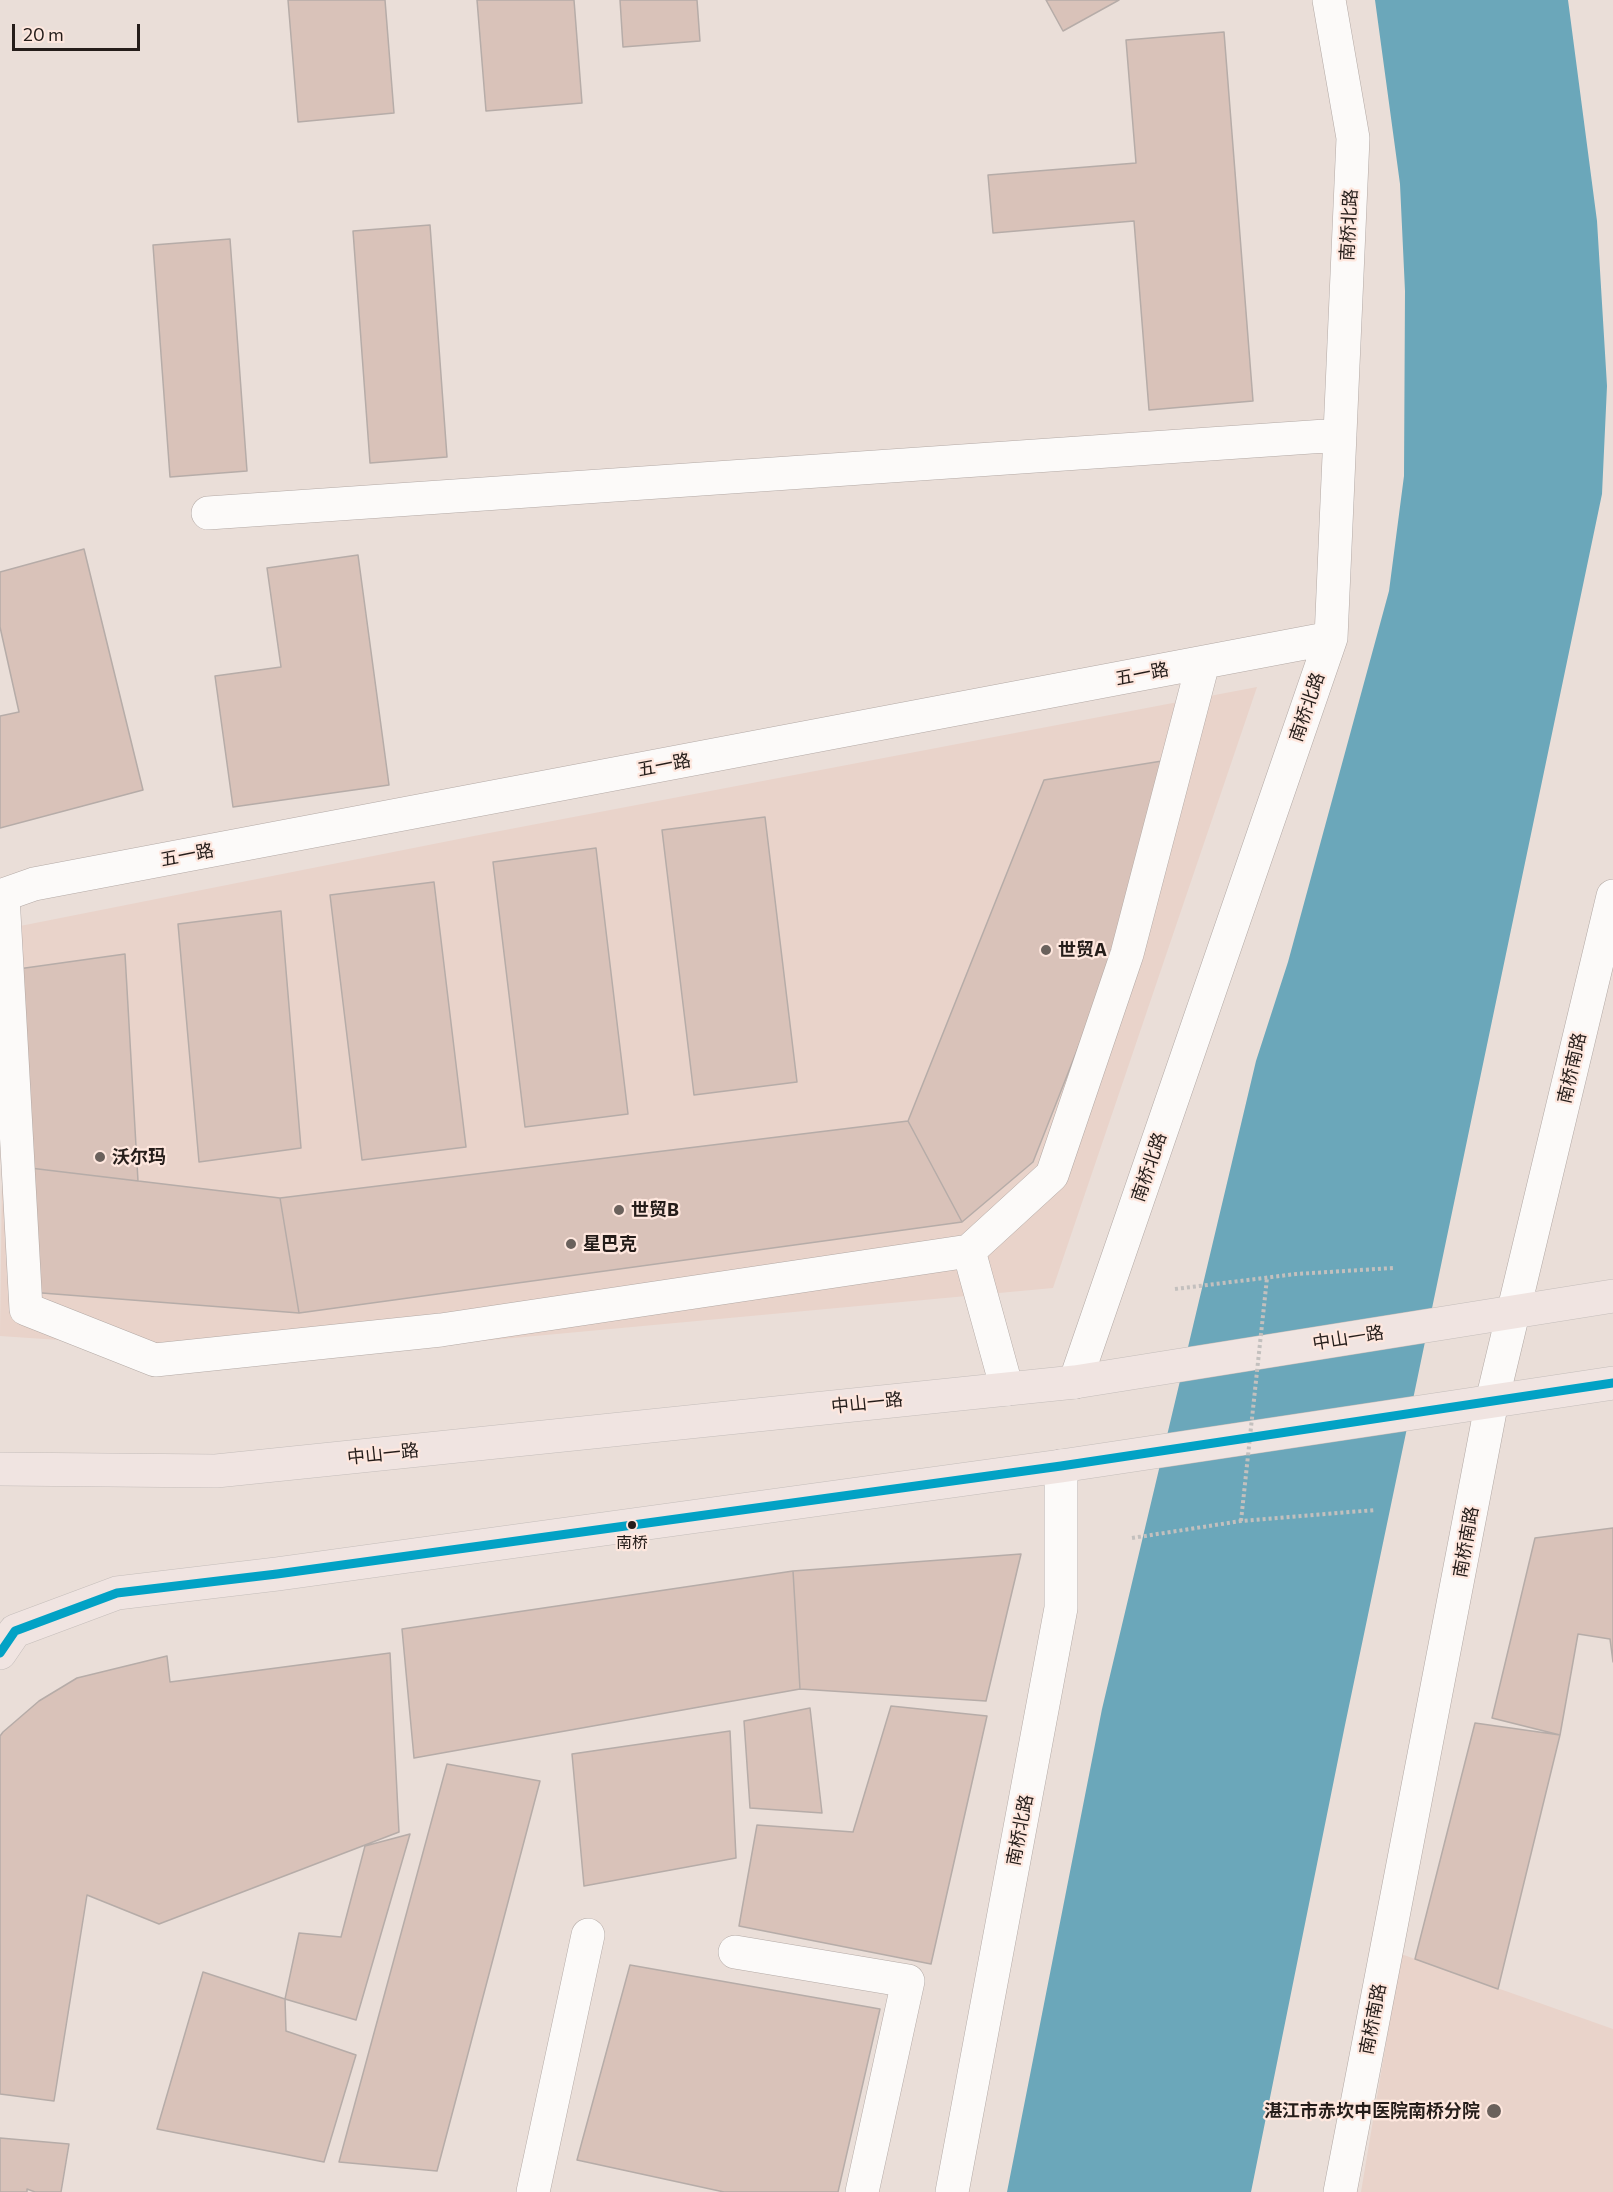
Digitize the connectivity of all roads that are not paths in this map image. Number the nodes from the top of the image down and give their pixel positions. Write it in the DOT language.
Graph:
graph roads {
  1 [pos="1329,0"];
  2 [pos="1340,435"];
  3 [pos="208,513"];
  4 [pos="1330,638"];
  5 [pos="1203,663"];
  6 [pos="1,896"];
  7 [pos="1613,896"];
  8 [pos="969,1251"];
  9 [pos="1613,1296"];
  10 [pos="1514,1311"];
  11 [pos="1075,1382"];
  12 [pos="1613,1383"];
  13 [pos="1007,1389"];
  14 [pos="1492,1401"];
  15 [pos="1061,1466"];
  16 [pos="0,1469"];
  17 [pos="0,1653"];
  18 [pos="588,1935"];
  19 [pos="735,1952"];
  20 [pos="533,2192"];
  21 [pos="862,2192"];
  22 [pos="952,2192"];
  23 [pos="1340,2192"];
  1 -- 2 [label="street, 南桥北路"];
  2 -- 3 [label="street"];
  2 -- 4 [label="street, 南桥北路"];
  4 -- 5 [label="street, 五一路"];
  4 -- 11 [label="street, 南桥北路"];
  5 -- 6 [label="street, 五一路"];
  5 -- 8 [label="street"];
  6 -- 8 [label="street"];
  7 -- 10 [label="street, 南桥南路"];
  8 -- 13 [label="street"];
  9 -- 10 [label="main road, 中山一路"];
  10 -- 11 [label="main road, 中山一路"];
  10 -- 14 [label="street, 南桥南路"];
  11 -- 13 [label="main road, 中山一路"];
  12 -- 14 [label="main road"];
  13 -- 16 [label="main road, 中山一路"];
  14 -- 15 [label="main road"];
  14 -- 23 [label="street, 南桥南路"];
  15 -- 17 [label="main road"];
  15 -- 22 [label="street, 南桥北路"];
  18 -- 20 [label="street"];
  19 -- 21 [label="street"];
}
